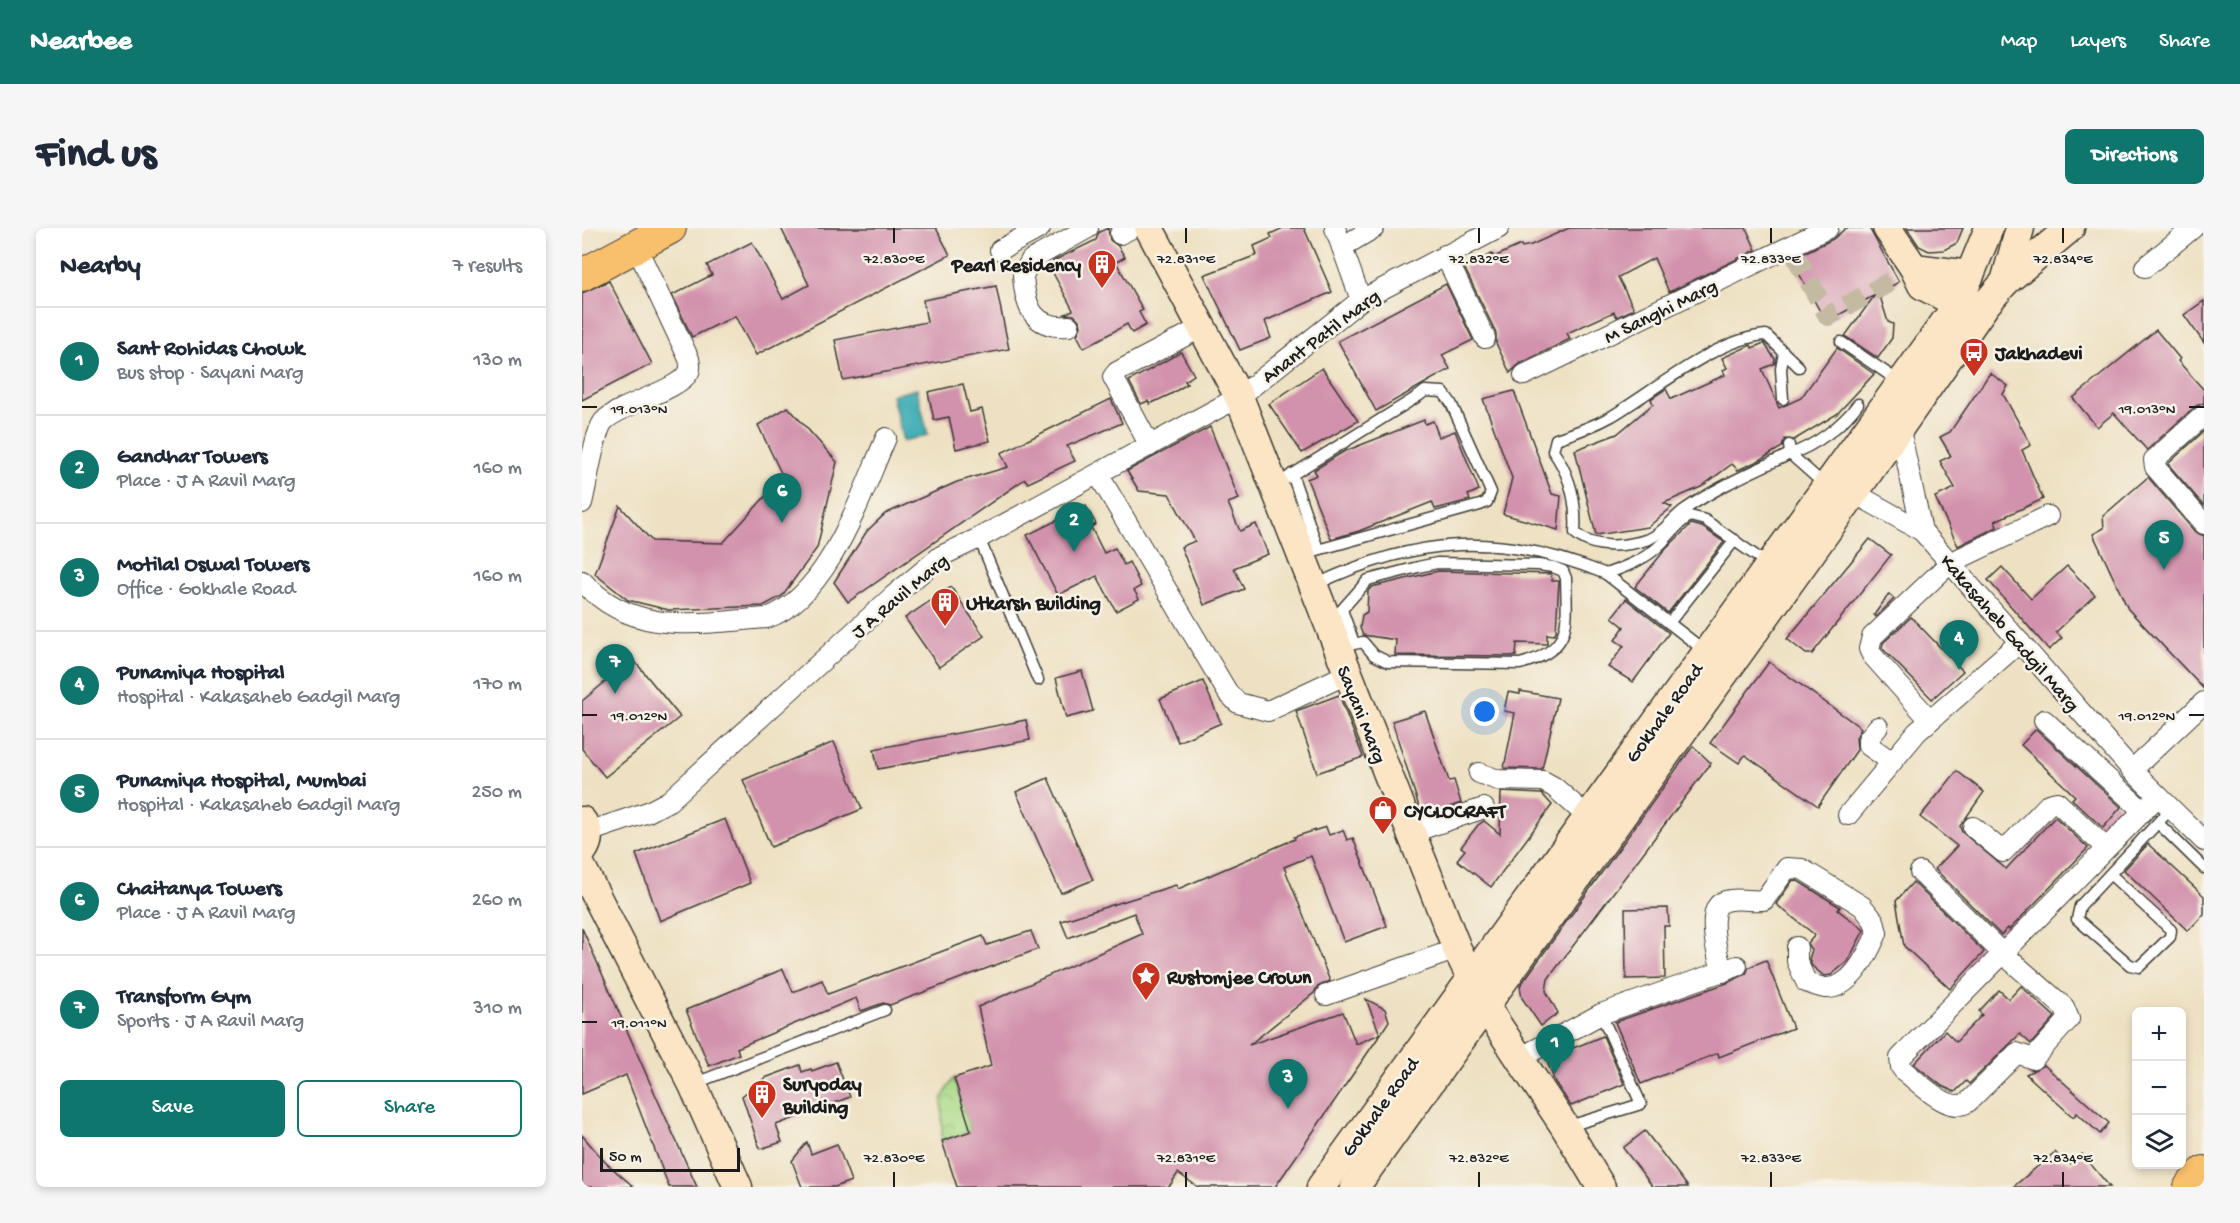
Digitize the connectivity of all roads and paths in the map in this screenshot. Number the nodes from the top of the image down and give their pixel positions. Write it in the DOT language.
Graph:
graph roads {
  1 [pos="670,228"];
  2 [pos="1006,228"];
  3 [pos="1022,228"];
  4 [pos="1040,228"];
  5 [pos="1088,228"];
  6 [pos="1149,228"];
  7 [pos="1335,228"];
  8 [pos="1828,228"];
  9 [pos="1887,228"];
  10 [pos="1989,228"];
  11 [pos="2020,228"];
  12 [pos="2070,228"];
  13 [pos="2193,228"];
  14 [pos="1485,231"];
  15 [pos="1357,235"];
  16 [pos="636,246"];
  17 [pos="1000,250"];
  18 [pos="1445,255"];
  19 [pos="2145,267"];
  20 [pos="1907,273"];
  21 [pos="582,275"];
  22 [pos="1970,275"];
  23 [pos="2005,282"];
  24 [pos="1360,300"];
  25 [pos="1958,304"];
  26 [pos="1986,304"];
  27 [pos="1069,326"];
  28 [pos="1202,327"];
  29 [pos="1485,338"];
  30 [pos="1841,342"];
  31 [pos="1784,353"];
  32 [pos="1800,367"];
  33 [pos="1524,375"];
  34 [pos="1901,383"];
  35 [pos="1239,397"];
  36 [pos="1783,399"];
  37 [pos="1858,404"];
  38 [pos="2204,415"];
  39 [pos="1899,426"];
  40 [pos="886,438"];
  41 [pos="1150,446"];
  42 [pos="1789,449"];
  43 [pos="1098,474"];
  44 [pos="1283,480"];
  45 [pos="1826,486"];
  46 [pos="1854,492"];
  47 [pos="582,503"];
  48 [pos="2048,516"];
  49 [pos="2204,524"];
  50 [pos="1922,531"];
  51 [pos="980,538"];
  52 [pos="1735,540"];
  53 [pos="1309,552"];
  54 [pos="1950,563"];
  55 [pos="1769,565"];
  56 [pos="1606,574"];
  57 [pos="582,581"];
  58 [pos="1312,586"];
  59 [pos="1333,614"];
  60 [pos="1669,623"];
  61 [pos="2020,642"];
  62 [pos="1706,652"];
  63 [pos="1346,655"];
  64 [pos="1038,680"];
  65 [pos="2204,702"];
  66 [pos="1930,720"];
  67 [pos="2044,720"];
  68 [pos="1878,727"];
  69 [pos="1892,762"];
  70 [pos="2132,770"];
  71 [pos="1479,773"];
  72 [pos="1484,808"];
  73 [pos="2158,810"];
  74 [pos="1848,815"];
  75 [pos="1587,816"];
  76 [pos="1973,827"];
  77 [pos="1410,833"];
  78 [pos="584,835"];
  79 [pos="2204,841"];
  80 [pos="2106,848"];
  81 [pos="582,868"];
  82 [pos="2204,868"];
  83 [pos="1920,872"];
  84 [pos="2110,874"];
  85 [pos="1797,947"];
  86 [pos="1457,949"];
  87 [pos="2001,952"];
  88 [pos="1472,977"];
  89 [pos="1326,995"];
  90 [pos="1485,1006"];
  91 [pos="885,1010"];
  92 [pos="1601,1014"];
  93 [pos="1518,1059"];
  94 [pos="693,1084"];
  95 [pos="1565,1127"];
  96 [pos="2204,1172"];
  97 [pos="738,1187"];
  98 [pos="1321,1187"];
  99 [pos="1355,1187"];
  100 [pos="1601,1187"];
  101 [pos="2190,1187"];
  1 -- 16 [label="main road"];
  2 -- 3 [label="street"];
  4 -- 17 [label="street"];
  5 -- 27 [label="street"];
  6 -- 28 [label="main road, Sayani Marg"];
  7 -- 15 [label="street"];
  8 -- 33 [label="street, M Sanghi Marg"];
  9 -- 20 [label="main road"];
  10 -- 22 [label="main road, Gokhale Road"];
  11 -- 23 [label="main road, Gokhale Road"];
  12 -- 23 [label="main road"];
  13 -- 19 [label="street"];
  14 -- 18 [label="street, Anant Patil Marg"];
  15 -- 24 [label="street"];
  16 -- 21 [label="main road"];
  16 -- 47 [label="street"];
  18 -- 24 [label="street, Anant Patil Marg"];
  18 -- 29 [label="street"];
  20 -- 22 [label="main road"];
  20 -- 25 [label="main road"];
  22 -- 25 [label="main road, Gokhale Road"];
  23 -- 26 [label="main road, Gokhale Road"];
  24 -- 35 [label="street, Anant Patil Marg"];
  25 -- 26 [label="main road"];
  25 -- 34 [label="main road, Gokhale Road"];
  26 -- 39 [label="main road, Gokhale Road"];
  28 -- 35 [label="main road, Sayani Marg"];
  28 -- 41 [label="street"];
  30 -- 34 [label="lane"];
  31 -- 32 [label="lane"];
  31 -- 36 [label="lane"];
  31 -- 42 [label="lane"];
  34 -- 45 [label="main road, Gokhale Road"];
  35 -- 41 [label="street, J A Ravil Marg"];
  35 -- 44 [label="main road, Sayani Marg"];
  37 -- 42 [label="lane"];
  38 -- 49 [label="street"];
  39 -- 46 [label="main road, Gokhale Road"];
  39 -- 50 [label="street"];
  40 -- 57 [label="street"];
  41 -- 43 [label="street, J A Ravil Marg"];
  42 -- 45 [label="lane"];
  43 -- 51 [label="street, J A Ravil Marg"];
  43 -- 63 [label="street"];
  44 -- 53 [label="main road, Sayani Marg"];
  44 -- 53 [label="lane"];
  45 -- 55 [label="main road, Gokhale Road"];
  46 -- 50 [label="street, Kakasaheb Gadgil Marg"];
  46 -- 90 [label="main road, Gokhale Road"];
  48 -- 54 [label="street"];
  50 -- 54 [label="street, Kakasaheb Gadgil Marg"];
  51 -- 64 [label="lane"];
  51 -- 78 [label="street, J A Ravil Marg"];
  52 -- 55 [label="lane"];
  52 -- 56 [label="lane"];
  52 -- 60 [label="lane"];
  53 -- 58 [label="main road, Sayani Marg"];
  54 -- 61 [label="street, Kakasaheb Gadgil Marg"];
  54 -- 66 [label="street"];
  55 -- 62 [label="main road, Gokhale Road"];
  56 -- 58 [label="lane"];
  56 -- 60 [label="lane"];
  58 -- 59 [label="main road, Sayani Marg"];
  59 -- 63 [label="main road, Sayani Marg"];
  59 -- 63 [label="lane"];
  60 -- 62 [label="lane"];
  61 -- 66 [label="street"];
  61 -- 70 [label="street, Kakasaheb Gadgil Marg"];
  62 -- 75 [label="main road, Gokhale Road"];
  63 -- 77 [label="main road, Sayani Marg"];
  65 -- 70 [label="street"];
  66 -- 69 [label="street"];
  67 -- 73 [label="street"];
  68 -- 69 [label="street"];
  69 -- 74 [label="street"];
  70 -- 73 [label="street, Kakasaheb Gadgil Marg"];
  71 -- 75 [label="street"];
  72 -- 77 [label="street"];
  73 -- 79 [label="street, Kakasaheb Gadgil Marg"];
  73 -- 80 [label="street"];
  73 -- 82 [label="lane"];
  73 -- 84 [label="lane"];
  75 -- 88 [label="main road, Gokhale Road"];
  76 -- 80 [label="street"];
  77 -- 86 [label="main road, Sayani Marg"];
  80 -- 87 [label="street"];
  81 -- 94 [label="main road"];
  83 -- 87 [label="street"];
  84 -- 84 [label="lane"];
  85 -- 92 [label="street"];
  86 -- 88 [label="main road, Sayani Marg"];
  86 -- 89 [label="street"];
  87 -- 87 [label="street"];
  88 -- 90 [label="main road, Sayani Marg"];
  88 -- 98 [label="main road, Gokhale Road"];
  90 -- 93 [label="main road, Sayani Marg"];
  90 -- 99 [label="main road, Gokhale Road"];
  91 -- 94 [label="lane"];
  92 -- 93 [label="street"];
  92 -- 95 [label="lane"];
  93 -- 95 [label="main road, Sayani Marg"];
  94 -- 97 [label="main road"];
  95 -- 100 [label="main road, Sayani Marg"];
  96 -- 101 [label="main road"];
}
